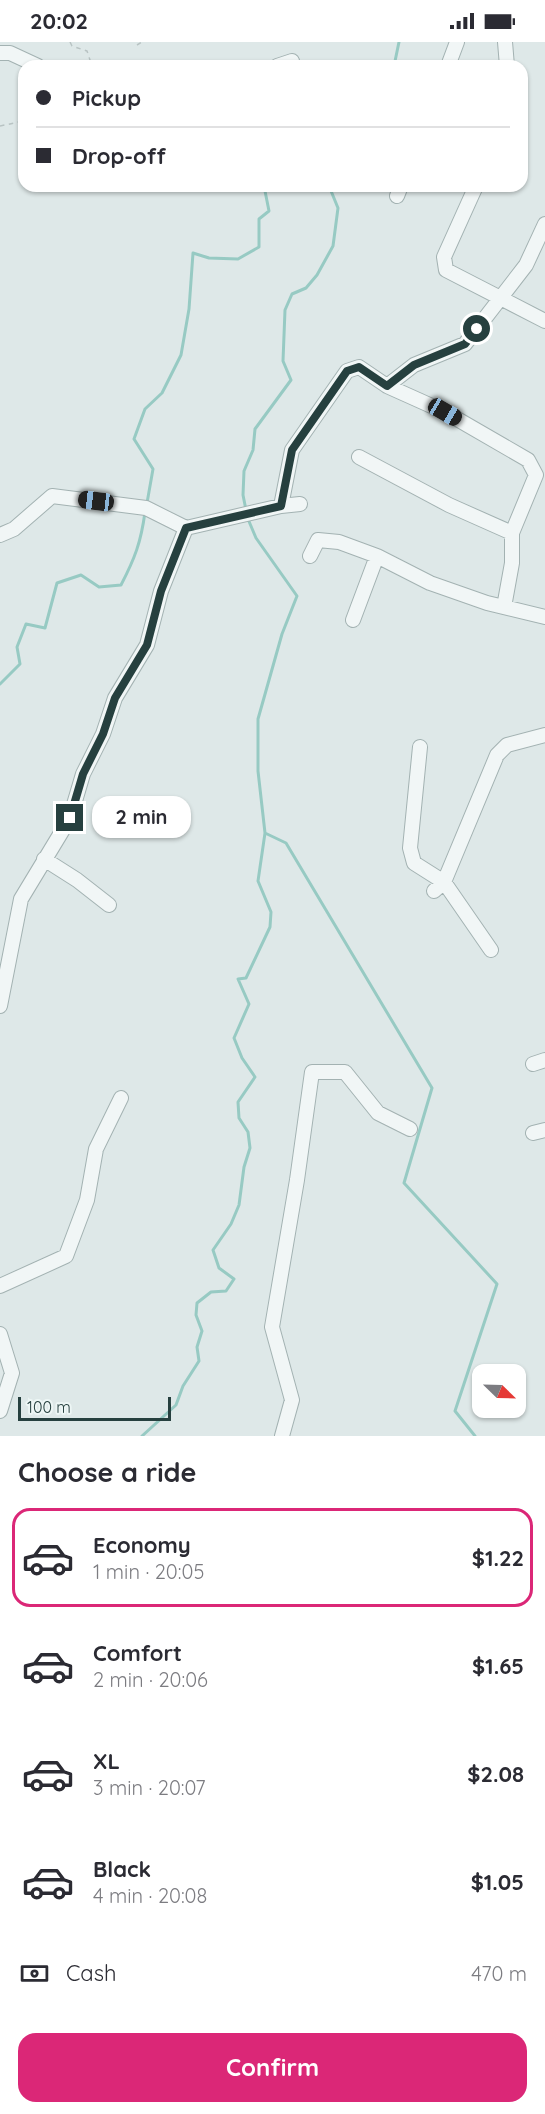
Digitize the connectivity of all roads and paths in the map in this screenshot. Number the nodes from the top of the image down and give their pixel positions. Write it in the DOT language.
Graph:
graph roads {
  1 [pos="70,42"];
  2 [pos="142,42"];
  3 [pos="457,42"];
  4 [pos="505,42"];
  5 [pos="137,45"];
  6 [pos="0,53"];
  7 [pos="25,60"];
  8 [pos="90,60"];
  9 [pos="450,60"];
  10 [pos="506,60"];
  11 [pos="18,122"];
  12 [pos="0,126"];
  13 [pos="473,192"];
  14 [pos="545,225"];
  15 [pos="500,298"];
  16 [pos="545,321"];
  17 [pos="387,386"];
  18 [pos="359,457"];
  19 [pos="300,504"];
  20 [pos="281,506"];
  21 [pos="186,528"];
  22 [pos="512,533"];
  23 [pos="0,535"];
  24 [pos="310,556"];
  25 [pos="376,556"];
  26 [pos="504,607"];
  27 [pos="545,617"];
  28 [pos="353,620"];
  29 [pos="545,735"];
  30 [pos="420,747"];
  31 [pos="44,859"];
  32 [pos="439,886"];
  33 [pos="109,905"];
  34 [pos="491,950"];
  35 [pos="0,1006"];
  36 [pos="121,1098"];
  37 [pos="411,1129"];
  38 [pos="0,1286"];
  39 [pos="0,1334"];
  40 [pos="0,1411"];
  41 [pos="282,1436"];
  1 -- 8 [label="path"];
  2 -- 5 [label="path"];
  3 -- 9 [label="street"];
  4 -- 10 [label="street"];
  6 -- 7 [label="street"];
  11 -- 12 [label="path"];
  13 -- 15 [label="street"];
  14 -- 15 [label="street"];
  15 -- 16 [label="street"];
  15 -- 17 [label="street"];
  17 -- 20 [label="street"];
  17 -- 22 [label="street"];
  18 -- 22 [label="street"];
  19 -- 20 [label="street"];
  20 -- 21 [label="street"];
  21 -- 23 [label="street"];
  21 -- 31 [label="street"];
  22 -- 26 [label="street"];
  24 -- 25 [label="street"];
  25 -- 26 [label="street"];
  25 -- 28 [label="street"];
  26 -- 27 [label="street"];
  29 -- 32 [label="street"];
  30 -- 32 [label="street"];
  31 -- 33 [label="street"];
  31 -- 35 [label="street"];
  32 -- 34 [label="street"];
  36 -- 38 [label="street"];
  37 -- 41 [label="street"];
  39 -- 40 [label="street"];
}
